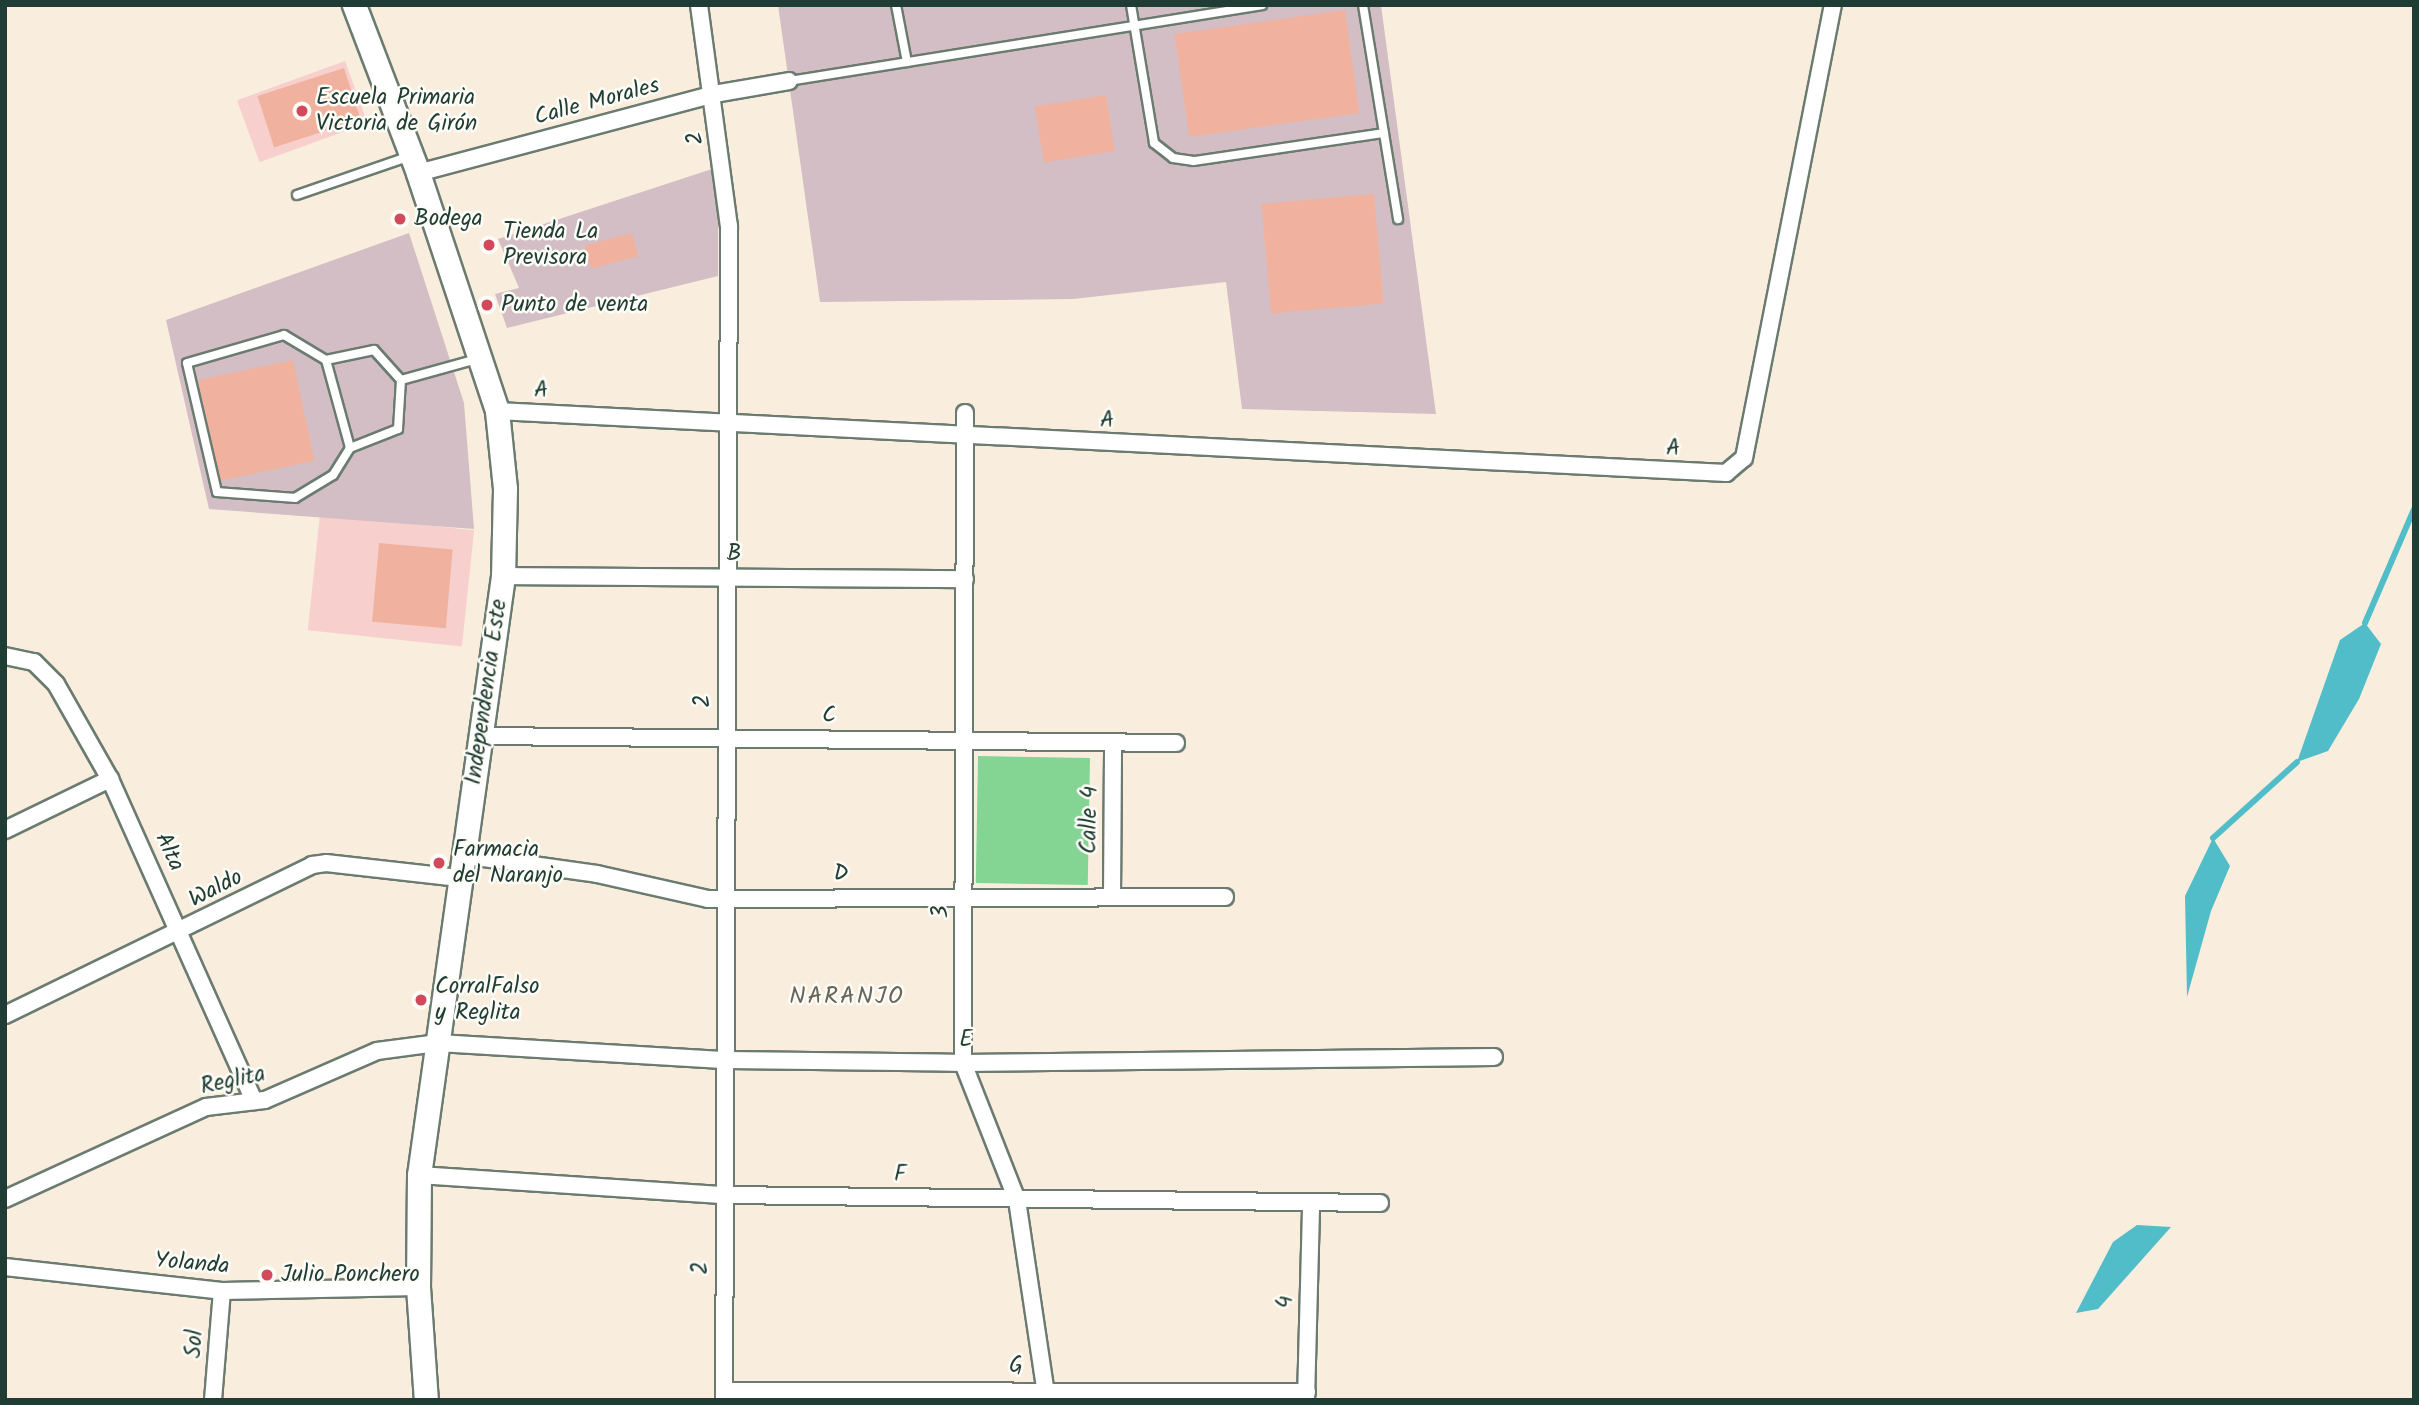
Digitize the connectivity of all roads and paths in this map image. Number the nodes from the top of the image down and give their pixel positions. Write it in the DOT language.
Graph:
graph roads {
  1 [pos="354,5"];
  2 [pos="699,5"];
  3 [pos="897,5"];
  4 [pos="1132,5"];
  5 [pos="1262,5"];
  6 [pos="1363,5"];
  7 [pos="1833,5"];
  8 [pos="1135,26"];
  9 [pos="907,62"];
  10 [pos="789,80"];
  11 [pos="714,94"];
  12 [pos="1384,133"];
  13 [pos="415,164"];
  14 [pos="297,195"];
  15 [pos="1398,219"];
  16 [pos="480,358"];
  17 [pos="326,360"];
  18 [pos="401,380"];
  19 [pos="496,411"];
  20 [pos="965,413"];
  21 [pos="728,424"];
  22 [pos="965,437"];
  23 [pos="350,449"];
  24 [pos="503,576"];
  25 [pos="725,577"];
  26 [pos="965,579"];
  27 [pos="5,656"];
  28 [pos="482,736"];
  29 [pos="726,738"];
  30 [pos="964,741"];
  31 [pos="1113,742"];
  32 [pos="1176,743"];
  33 [pos="110,779"];
  34 [pos="5,830"];
  35 [pos="461,867"];
  36 [pos="964,895"];
  37 [pos="1112,897"];
  38 [pos="1225,897"];
  39 [pos="726,899"];
  40 [pos="182,932"];
  41 [pos="5,1015"];
  42 [pos="438,1043"];
  43 [pos="1494,1057"];
  44 [pos="727,1060"];
  45 [pos="963,1063"];
  46 [pos="254,1101"];
  47 [pos="419,1175"];
  48 [pos="724,1195"];
  49 [pos="5,1199"];
  50 [pos="1017,1200"];
  51 [pos="1380,1203"];
  52 [pos="1311,1206"];
  53 [pos="5,1267"];
  54 [pos="418,1287"];
  55 [pos="222,1291"];
  56 [pos="1047,1394"];
  57 [pos="724,1396"];
  58 [pos="1307,1396"];
  59 [pos="213,1400"];
  60 [pos="426,1400"];
  1 -- 13 [label="main road, Independencia Este"];
  2 -- 11 [label="street, 2"];
  3 -- 9 [label="lane"];
  4 -- 8 [label="lane"];
  5 -- 8 [label="lane"];
  6 -- 12 [label="lane"];
  7 -- 22 [label="street, A"];
  8 -- 9 [label="lane"];
  8 -- 12 [label="lane"];
  9 -- 10 [label="lane"];
  10 -- 11 [label="street, Calle Morales"];
  11 -- 13 [label="street, Calle Morales"];
  11 -- 21 [label="street, 2"];
  12 -- 15 [label="lane"];
  13 -- 14 [label="lane"];
  13 -- 16 [label="main road, Independencia Este"];
  16 -- 18 [label="lane"];
  16 -- 19 [label="main road, Independencia Este"];
  17 -- 18 [label="lane"];
  17 -- 23 [label="lane"];
  17 -- 23 [label="lane"];
  18 -- 23 [label="lane"];
  19 -- 21 [label="street, A"];
  19 -- 24 [label="main road, Independencia Este"];
  20 -- 22 [label="street, 3"];
  21 -- 22 [label="street, A"];
  21 -- 25 [label="street, 2"];
  22 -- 26 [label="street, 3"];
  24 -- 25 [label="street, B"];
  24 -- 28 [label="main road, Independencia Este"];
  25 -- 26 [label="street, B"];
  25 -- 29 [label="street, 2"];
  26 -- 30 [label="street, 3"];
  27 -- 33 [label="street, Alta"];
  28 -- 29 [label="street, C"];
  28 -- 35 [label="main road, Independencia Este"];
  29 -- 30 [label="street, C"];
  29 -- 39 [label="street, 2"];
  30 -- 31 [label="street, C"];
  30 -- 36 [label="street, 3"];
  31 -- 32 [label="street, C"];
  31 -- 37 [label="street, Calle 4"];
  33 -- 34 [label="street"];
  33 -- 40 [label="street, Alta"];
  35 -- 39 [label="street, D"];
  35 -- 40 [label="street, Waldo"];
  35 -- 42 [label="main road, Independencia Este"];
  36 -- 37 [label="street, D"];
  36 -- 39 [label="street, D"];
  36 -- 45 [label="street, 3"];
  37 -- 38 [label="street, D"];
  39 -- 44 [label="street, 2"];
  40 -- 41 [label="street, Waldo"];
  40 -- 46 [label="street, Alta"];
  42 -- 44 [label="street, E"];
  42 -- 46 [label="street, Reglita"];
  42 -- 47 [label="main road, Independencia Este"];
  43 -- 45 [label="street, E"];
  44 -- 45 [label="street, E"];
  44 -- 48 [label="street, 2"];
  45 -- 50 [label="street, 3"];
  46 -- 49 [label="street, Reglita"];
  47 -- 48 [label="street, F"];
  47 -- 54 [label="main road, Independencia Este"];
  48 -- 50 [label="street, F"];
  48 -- 57 [label="street, 2"];
  50 -- 52 [label="street, F"];
  50 -- 56 [label="street, 3"];
  51 -- 52 [label="street, F"];
  52 -- 58 [label="street, 4"];
  53 -- 55 [label="street, Yolanda"];
  54 -- 55 [label="street, Yolanda"];
  54 -- 60 [label="main road, Independencia Este"];
  55 -- 59 [label="street, Sol"];
  56 -- 57 [label="street, G"];
  56 -- 58 [label="street, G"];
}
